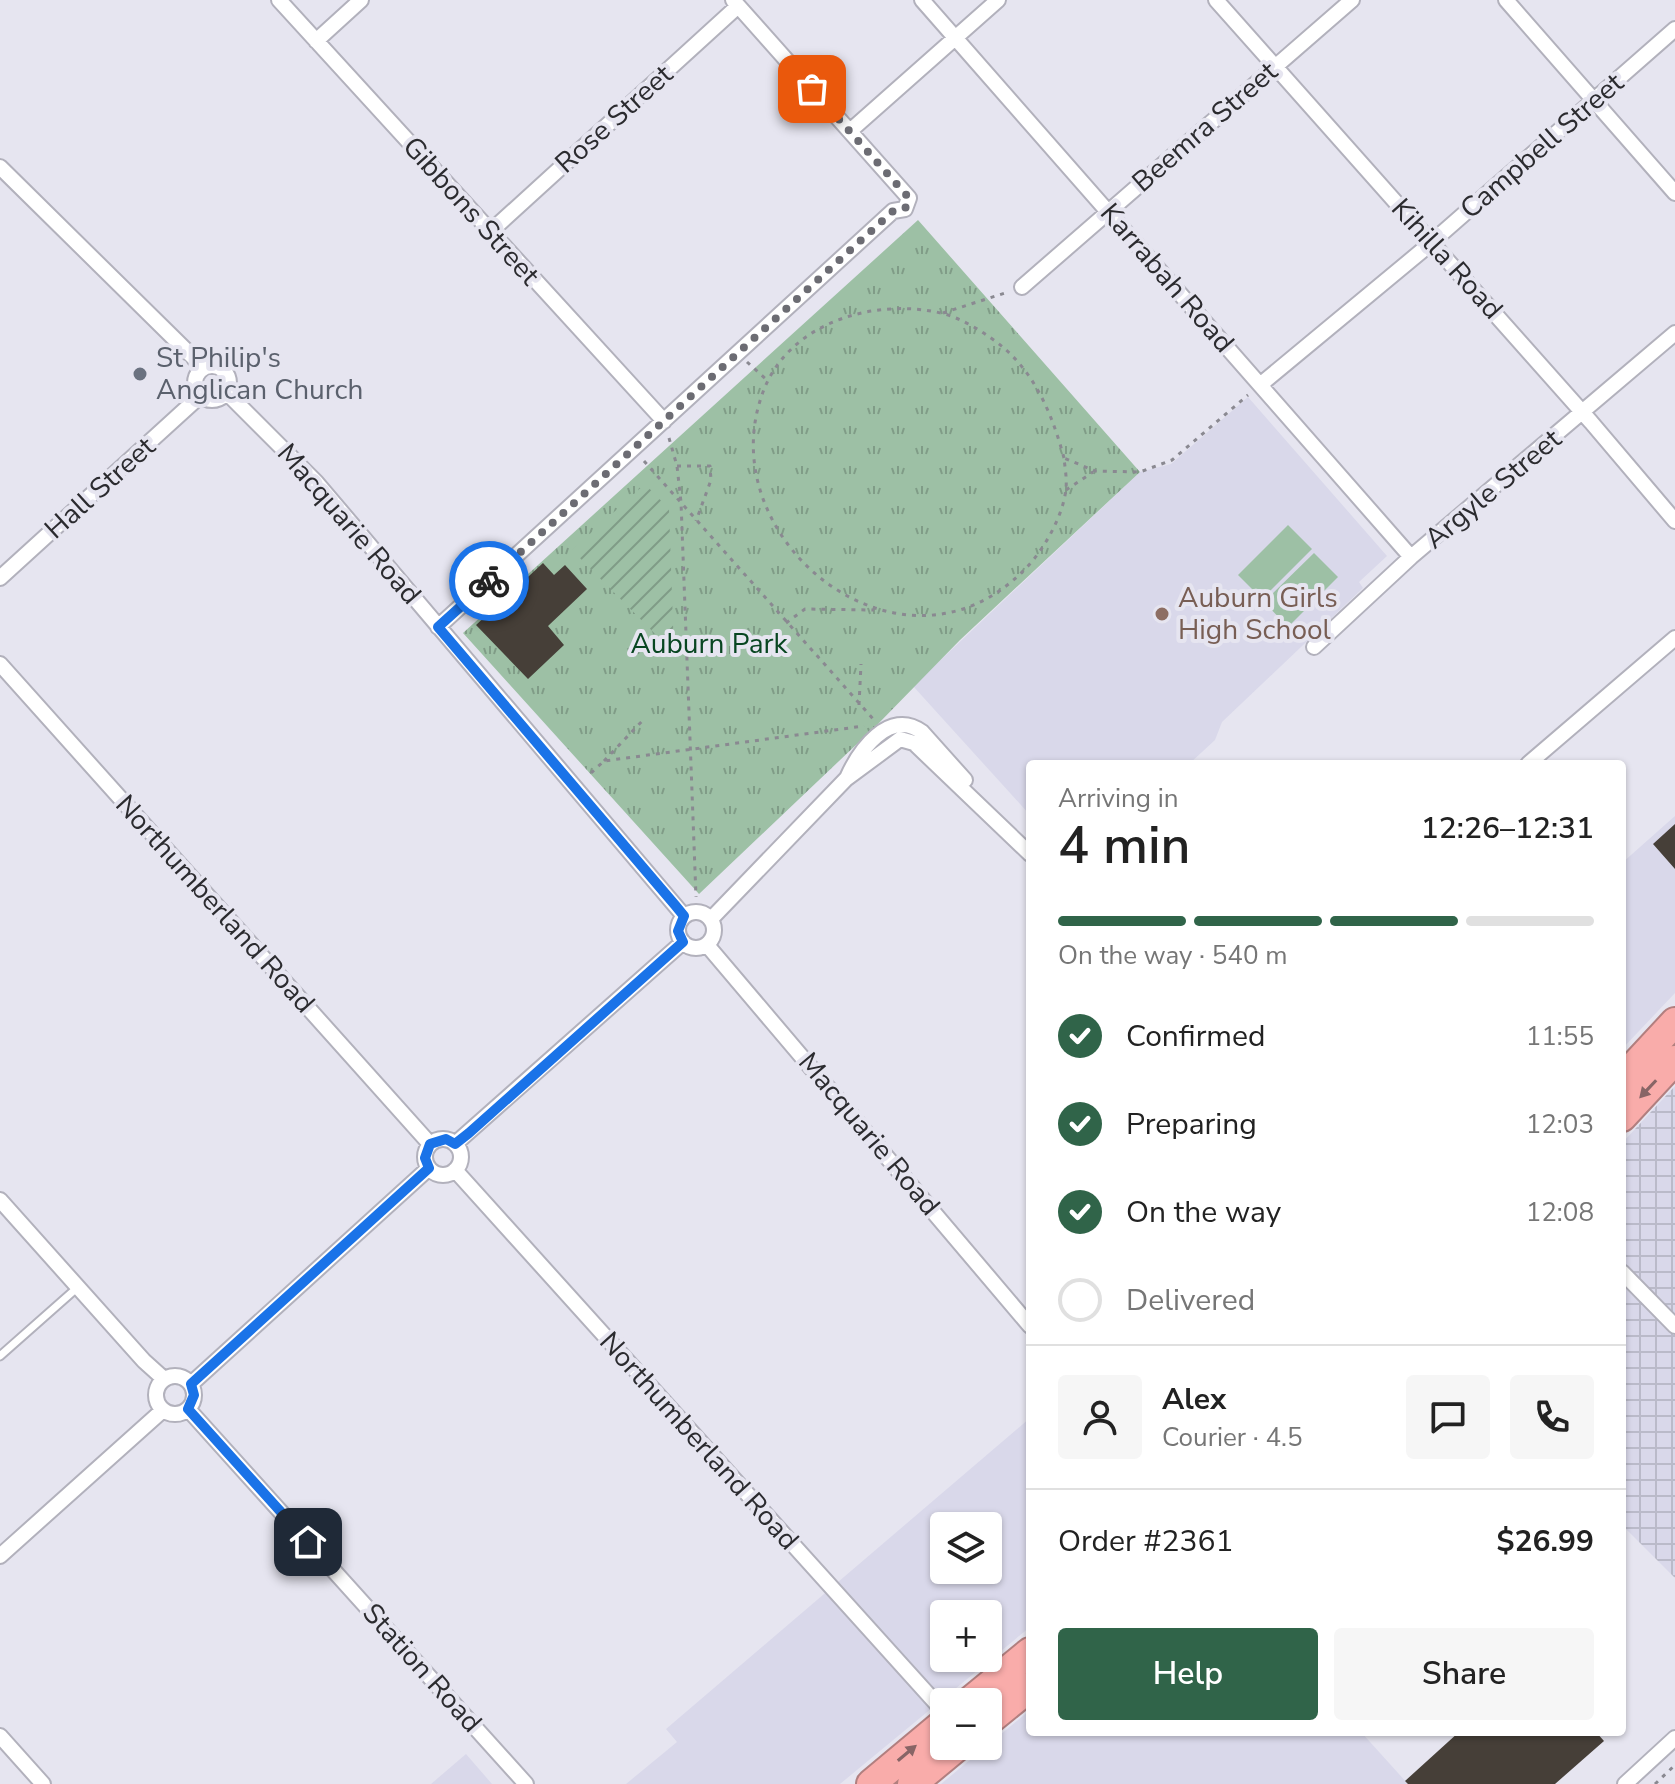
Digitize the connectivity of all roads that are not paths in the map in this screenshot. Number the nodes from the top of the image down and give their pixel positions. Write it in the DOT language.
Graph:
graph roads {
  1 [pos="279,0"];
  2 [pos="361,0"];
  3 [pos="922,0"];
  4 [pos="998,0"];
  5 [pos="1216,0"];
  6 [pos="1352,0"];
  7 [pos="1506,0"];
  8 [pos="735,3"];
  9 [pos="1675,29"];
  10 [pos="955,38"];
  11 [pos="316,41"];
  12 [pos="1274,65"];
  13 [pos="1593,100"];
  14 [pos="850,131"];
  15 [pos="0,167"];
  16 [pos="1675,193"];
  17 [pos="1108,211"];
  18 [pos="490,232"];
  19 [pos="1432,241"];
  20 [pos="1022,287"];
  21 [pos="1675,333"];
  22 [pos="204,368"];
  23 [pos="1260,385"];
  24 [pos="226,392"];
  25 [pos="200,396"];
  26 [pos="1583,413"];
  27 [pos="664,421"];
  28 [pos="1675,521"];
  29 [pos="1411,557"];
  30 [pos="0,578"];
  31 [pos="438,627"];
  32 [pos="1675,638"];
  33 [pos="1314,647"];
  34 [pos="0,664"];
  35 [pos="1533,760"];
  36 [pos="846,779"];
  37 [pos="974,798"];
  38 [pos="1026,850"];
  39 [pos="684,916"];
  40 [pos="711,919"];
  41 [pos="683,942"];
  42 [pos="707,945"];
  43 [pos="1675,1022"];
  44 [pos="1675,1060"];
  45 [pos="1626,1075"];
  46 [pos="1626,1113"];
  47 [pos="430,1144"];
  48 [pos="455,1144"];
  49 [pos="429,1168"];
  50 [pos="455,1170"];
  51 [pos="0,1200"];
  52 [pos="1626,1276"];
  53 [pos="78,1287"];
  54 [pos="1026,1321"];
  55 [pos="1675,1326"];
  56 [pos="0,1356"];
  57 [pos="164,1379"];
  58 [pos="191,1384"];
  59 [pos="188,1409"];
  60 [pos="163,1410"];
  61 [pos="0,1556"];
  62 [pos="1026,1655"];
  63 [pos="986,1688"];
  64 [pos="1026,1690"];
  65 [pos="930,1696"];
  66 [pos="1002,1710"];
  67 [pos="930,1735"];
  68 [pos="0,1736"];
  69 [pos="1675,1738"];
  70 [pos="941,1760"];
  71 [pos="43,1784"];
  72 [pos="526,1784"];
  73 [pos="871,1784"];
  74 [pos="912,1784"];
  75 [pos="1625,1784"];
  1 -- 11 [label="street, Gibbons Street"];
  2 -- 11 [label="street"];
  3 -- 10 [label="street, Karrabah Road"];
  4 -- 10 [label="street"];
  5 -- 12 [label="street, Kihilla Road"];
  6 -- 12 [label="street, Beemra Street"];
  7 -- 13 [label="street"];
  8 -- 14 [label="street"];
  8 -- 18 [label="street, Rose Street"];
  9 -- 13 [label="street, Campbell Street"];
  10 -- 14 [label="street"];
  10 -- 17 [label="street, Karrabah Road"];
  11 -- 18 [label="street, Gibbons Street"];
  12 -- 17 [label="street, Beemra Street"];
  12 -- 19 [label="street, Kihilla Road"];
  13 -- 16 [label="street"];
  13 -- 19 [label="street, Campbell Street"];
  14 -- 27 [label="street"];
  15 -- 22 [label="street"];
  17 -- 20 [label="street, Beemra Street"];
  17 -- 23 [label="street, Karrabah Road"];
  18 -- 27 [label="street, Gibbons Street"];
  19 -- 23 [label="street, Campbell Street"];
  19 -- 26 [label="street, Kihilla Road"];
  21 -- 26 [label="street, Argyle Street"];
  22 -- 24 [label="street"];
  22 -- 25 [label="street"];
  23 -- 29 [label="street, Karrabah Road"];
  24 -- 25 [label="street"];
  24 -- 31 [label="street, Macquarie Road"];
  25 -- 30 [label="street, Hall Street"];
  26 -- 28 [label="street, Kihilla Road"];
  26 -- 29 [label="street, Argyle Street"];
  27 -- 31 [label="street"];
  29 -- 33 [label="street, Argyle Street"];
  31 -- 39 [label="street, Macquarie Road"];
  32 -- 35 [label="street"];
  34 -- 47 [label="street, Northumberland Road"];
  36 -- 37 [label="street"];
  36 -- 37 [label="street"];
  36 -- 40 [label="street"];
  37 -- 38 [label="street"];
  39 -- 40 [label="street"];
  39 -- 41 [label="street"];
  40 -- 42 [label="street"];
  41 -- 42 [label="street"];
  41 -- 48 [label="street"];
  42 -- 54 [label="street, Macquarie Road"];
  43 -- 45 [label="highway"];
  44 -- 46 [label="highway, one-way"];
  47 -- 48 [label="street"];
  47 -- 49 [label="street"];
  48 -- 50 [label="street"];
  49 -- 50 [label="street"];
  49 -- 58 [label="street"];
  50 -- 65 [label="street, Northumberland Road"];
  51 -- 53 [label="street"];
  52 -- 55 [label="street"];
  53 -- 56 [label="lane"];
  53 -- 57 [label="street"];
  57 -- 58 [label="street"];
  57 -- 60 [label="street"];
  58 -- 59 [label="street"];
  59 -- 60 [label="street"];
  59 -- 72 [label="street, Station Road"];
  60 -- 61 [label="street"];
  62 -- 63 [label="highway"];
  64 -- 66 [label="highway"];
  73 -- 67 [label="highway, one-way"];
  68 -- 71 [label="street"];
  69 -- 75 [label="street"];
  70 -- 74 [label="highway"];
}
